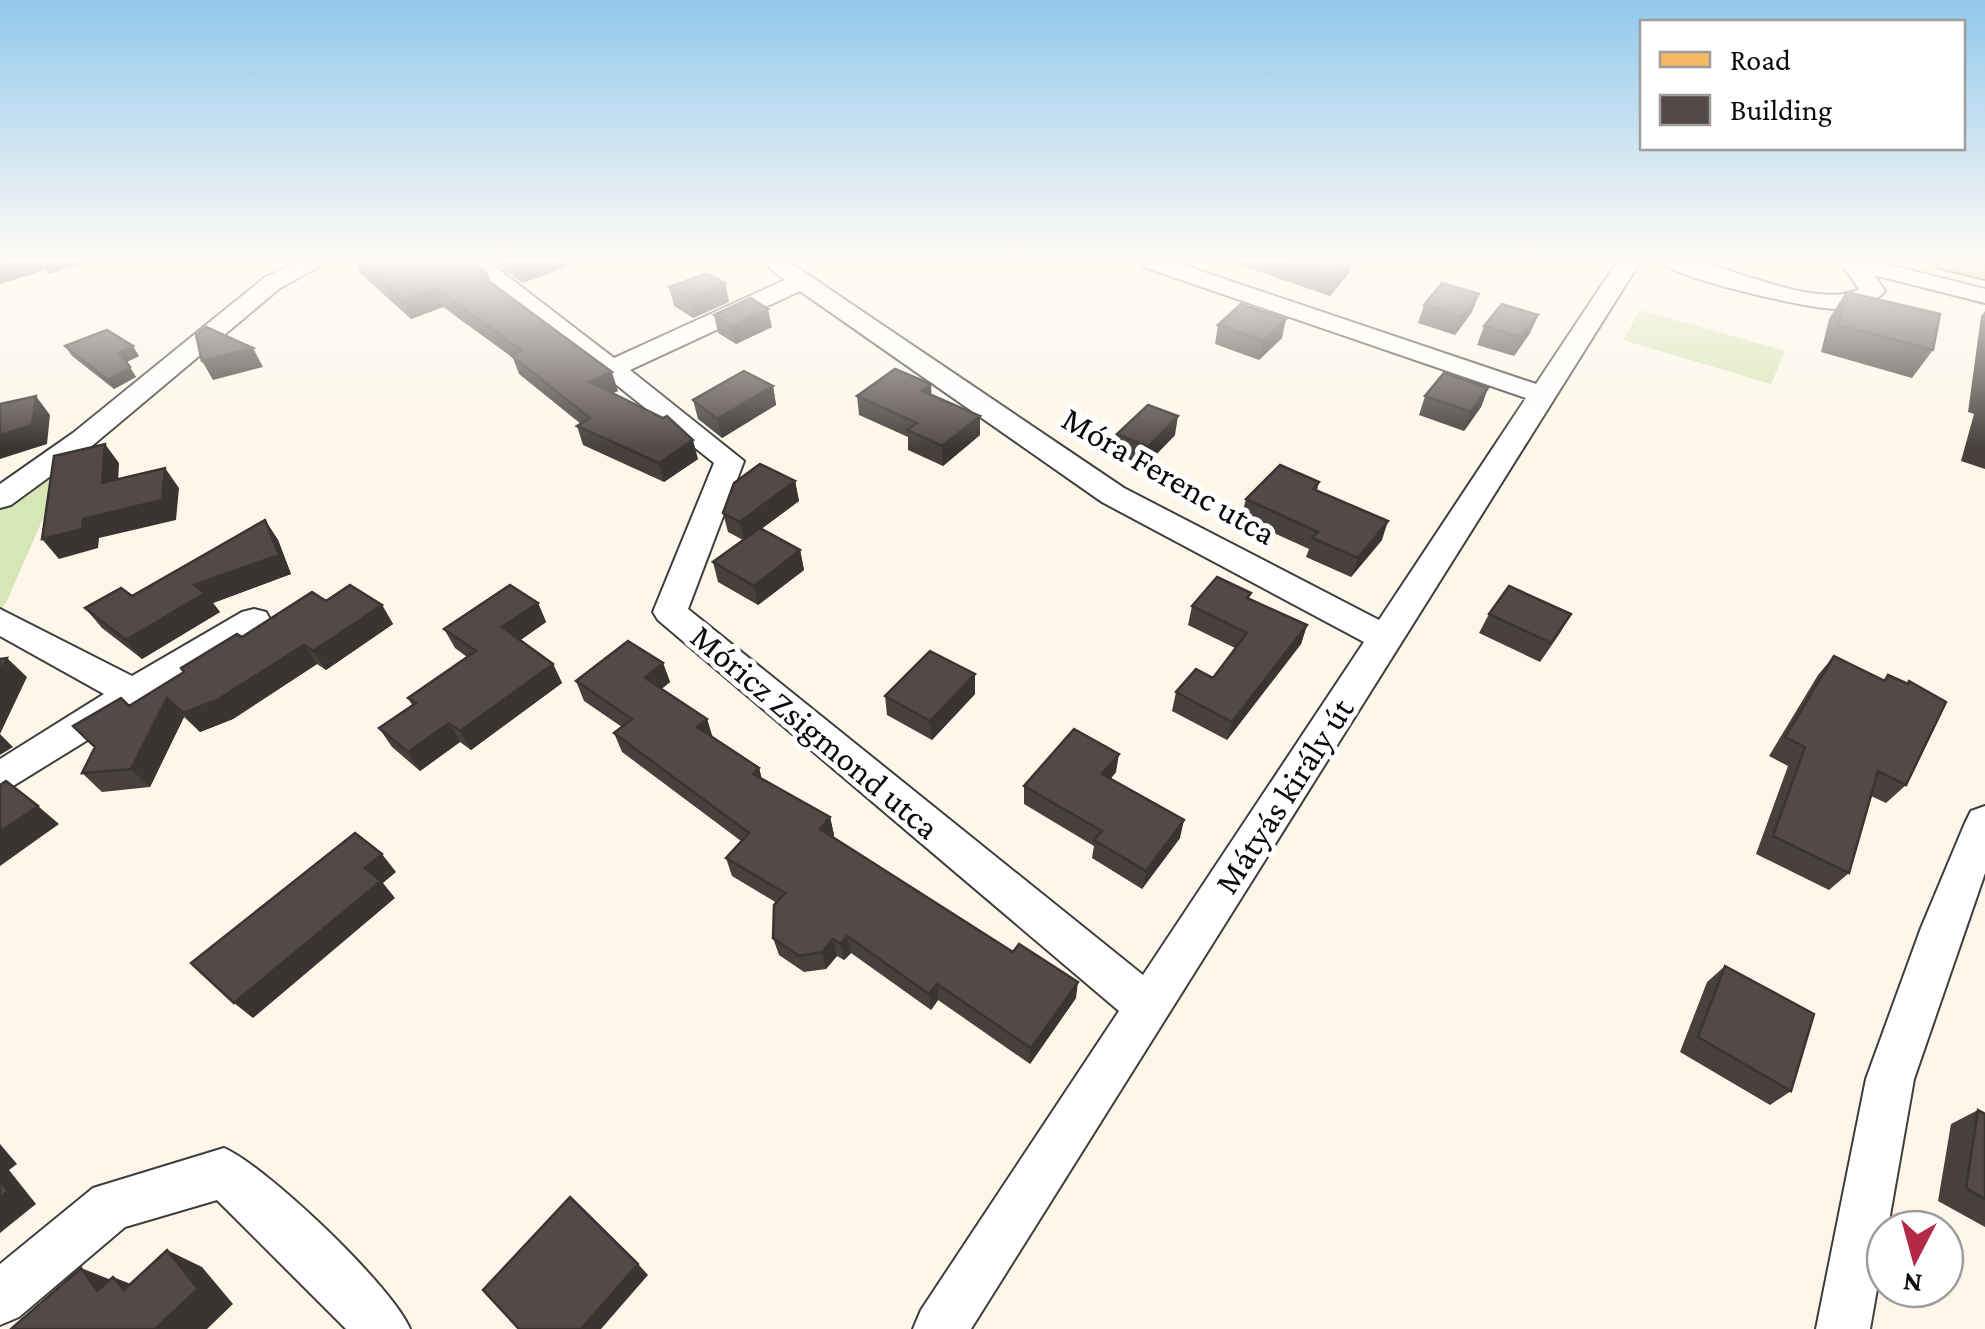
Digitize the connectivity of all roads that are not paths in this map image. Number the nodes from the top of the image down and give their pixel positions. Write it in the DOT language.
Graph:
graph roads {
  1 [pos="222,324"];
  2 [pos="554,324"];
  3 [pos="708,324"];
  4 [pos="866,324"];
  5 [pos="1335,324"];
  6 [pos="1589,324"];
  7 [pos="612,369"];
  8 [pos="1544,395"];
  9 [pos="0,498"];
  10 [pos="0,621"];
  11 [pos="254,621"];
  12 [pos="1386,639"];
  13 [pos="133,694"];
  14 [pos="0,778"];
  15 [pos="1985,823"];
  16 [pos="1148,1007"];
  17 [pos="0,1298"];
  18 [pos="383,1329"];
  19 [pos="940,1329"];
  20 [pos="1844,1329"];
  1 -- 9 [label="street"];
  2 -- 7 [label="street, Móricz Zsigmond utca"];
  3 -- 7 [label="street"];
  4 -- 12 [label="street, Móra Ferenc utca"];
  5 -- 8 [label="street"];
  6 -- 8 [label="street, Mátyás király út"];
  7 -- 16 [label="street, Móricz Zsigmond utca"];
  8 -- 12 [label="street, Mátyás király út"];
  10 -- 13 [label="street"];
  11 -- 13 [label="street"];
  12 -- 16 [label="street, Mátyás király út"];
  13 -- 14 [label="street"];
  15 -- 20 [label="street"];
  16 -- 19 [label="street, Mátyás király út"];
  17 -- 18 [label="street"];
}
